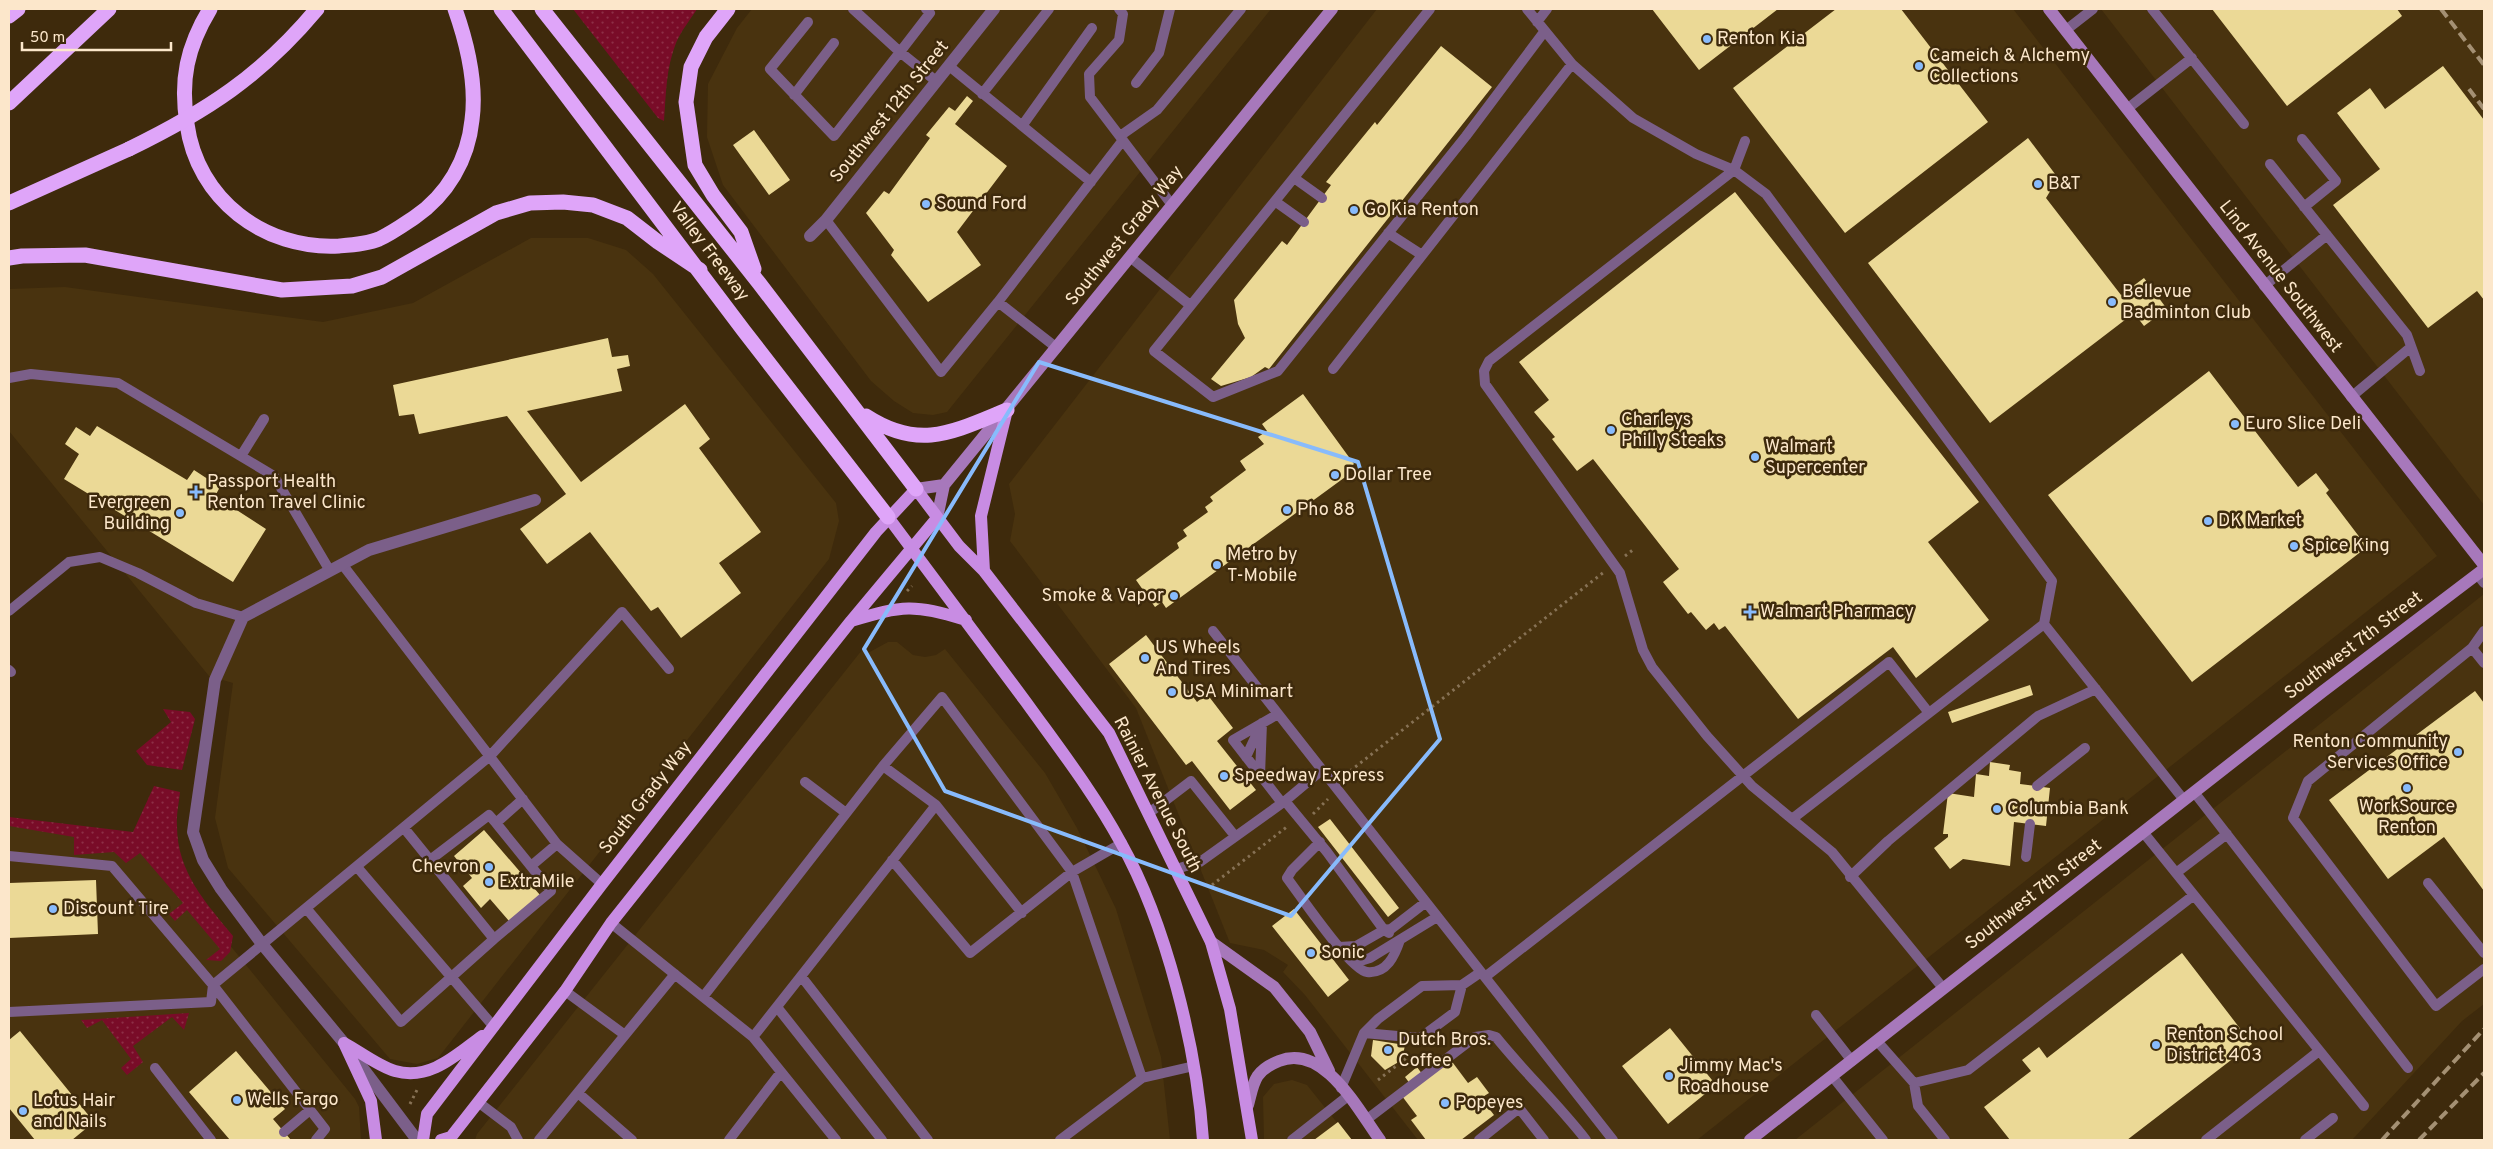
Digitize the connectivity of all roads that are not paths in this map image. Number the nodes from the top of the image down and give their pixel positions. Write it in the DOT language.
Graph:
graph roads {
  1 [pos="18,9"];
  2 [pos="109,9"];
  3 [pos="210,9"];
  4 [pos="317,9"];
  5 [pos="456,9"];
  6 [pos="501,9"];
  7 [pos="542,9"];
  8 [pos="728,9"];
  9 [pos="853,9"];
  10 [pos="926,9"];
  11 [pos="994,9"];
  12 [pos="1049,9"];
  13 [pos="1119,9"];
  14 [pos="1170,9"];
  15 [pos="1241,9"];
  16 [pos="1330,9"];
  17 [pos="1430,9"];
  18 [pos="1527,9"];
  19 [pos="1547,9"];
  20 [pos="2049,9"];
  21 [pos="2093,9"];
  22 [pos="2152,9"];
  23 [pos="9,16"];
  24 [pos="808,22"];
  25 [pos="1537,22"];
  26 [pos="1092,28"];
  27 [pos="2066,30"];
  28 [pos="1544,32"];
  29 [pos="834,43"];
  30 [pos="900,52"];
  31 [pos="2192,58"];
  32 [pos="1572,64"];
  33 [pos="948,66"];
  34 [pos="936,81"];
  35 [pos="1136,83"];
  36 [pos="982,94"];
  37 [pos="794,95"];
  38 [pos="9,103"];
  39 [pos="2127,109"];
  40 [pos="2244,124"];
  41 [pos="1022,126"];
  42 [pos="1121,138"];
  43 [pos="2302,139"];
  44 [pos="1744,141"];
  45 [pos="2270,164"];
  46 [pos="1734,170"];
  47 [pos="1294,178"];
  48 [pos="1091,182"];
  49 [pos="1322,198"];
  50 [pos="9,202"];
  51 [pos="1276,202"];
  52 [pos="1172,205"];
  53 [pos="2304,206"];
  54 [pos="826,220"];
  55 [pos="1304,222"];
  56 [pos="2327,235"];
  57 [pos="810,236"];
  58 [pos="1382,237"];
  59 [pos="1422,255"];
  60 [pos="1130,257"];
  61 [pos="9,258"];
  62 [pos="700,270"];
  63 [pos="760,283"];
  64 [pos="2264,286"];
  65 [pos="998,302"];
  66 [pos="1190,306"];
  67 [pos="2411,347"];
  68 [pos="1057,348"];
  69 [pos="1333,369"];
  70 [pos="2420,371"];
  71 [pos="9,378"];
  72 [pos="2351,397"];
  73 [pos="856,409"];
  74 [pos="1007,410"];
  75 [pos="264,419"];
  76 [pos="241,456"];
  77 [pos="944,485"];
  78 [pos="916,489"];
  79 [pos="535,500"];
  80 [pos="888,517"];
  81 [pos="937,518"];
  82 [pos="911,547"];
  83 [pos="342,564"];
  84 [pos="330,571"];
  85 [pos="984,571"];
  86 [pos="2483,573"];
  87 [pos="9,611"];
  88 [pos="243,617"];
  89 [pos="966,620"];
  90 [pos="851,621"];
  91 [pos="2044,624"];
  92 [pos="2484,631"];
  93 [pos="1213,632"];
  94 [pos="2472,648"];
  95 [pos="2484,663"];
  96 [pos="669,669"];
  97 [pos="2096,689"];
  98 [pos="1929,713"];
  99 [pos="1278,714"];
  100 [pos="1262,723"];
  101 [pos="2085,748"];
  102 [pos="490,756"];
  103 [pos="1246,757"];
  104 [pos="883,766"];
  105 [pos="1322,770"];
  106 [pos="1260,775"];
  107 [pos="1742,775"];
  108 [pos="805,782"];
  109 [pos="2037,786"];
  110 [pos="2194,792"];
  111 [pos="523,800"];
  112 [pos="2184,800"];
  113 [pos="1284,802"];
  114 [pos="936,805"];
  115 [pos="1149,813"];
  116 [pos="846,814"];
  117 [pos="1792,819"];
  118 [pos="496,823"];
  119 [pos="2030,824"];
  120 [pos="404,828"];
  121 [pos="2143,832"];
  122 [pos="2227,834"];
  123 [pos="1235,836"];
  124 [pos="1320,842"];
  125 [pos="1122,843"];
  126 [pos="557,844"];
  127 [pos="9,856"];
  128 [pos="2026,857"];
  129 [pos="430,860"];
  130 [pos="892,860"];
  131 [pos="531,866"];
  132 [pos="357,867"];
  133 [pos="1176,869"];
  134 [pos="1072,872"];
  135 [pos="2176,874"];
  136 [pos="1850,876"];
  137 [pos="2428,883"];
  138 [pos="602,884"];
  139 [pos="2194,895"];
  140 [pos="1426,902"];
  141 [pos="306,908"];
  142 [pos="1022,913"];
  143 [pos="1437,917"];
  144 [pos="611,923"];
  145 [pos="1384,930"];
  146 [pos="494,939"];
  147 [pos="1400,940"];
  148 [pos="1212,942"];
  149 [pos="262,944"];
  150 [pos="1339,947"];
  151 [pos="2484,953"];
  152 [pos="1354,963"];
  153 [pos="2484,969"];
  154 [pos="675,974"];
  155 [pos="1483,974"];
  156 [pos="801,976"];
  157 [pos="451,978"];
  158 [pos="213,985"];
  159 [pos="1462,985"];
  160 [pos="1943,988"];
  161 [pos="565,991"];
  162 [pos="703,996"];
  163 [pos="777,1007"];
  164 [pos="9,1012"];
  165 [pos="1816,1015"];
  166 [pos="494,1027"];
  167 [pos="1364,1033"];
  168 [pos="625,1035"];
  169 [pos="753,1037"];
  170 [pos="1878,1041"];
  171 [pos="344,1043"];
  172 [pos="2319,1051"];
  173 [pos="1852,1060"];
  174 [pos="1194,1066"];
  175 [pos="155,1068"];
  176 [pos="2408,1068"];
  177 [pos="781,1072"];
  178 [pos="1330,1074"];
  179 [pos="1832,1076"];
  180 [pos="1142,1078"];
  181 [pos="1914,1083"];
  182 [pos="1345,1092"];
  183 [pos="578,1093"];
  184 [pos="478,1102"];
  185 [pos="1248,1106"];
  186 [pos="2364,1106"];
  187 [pos="310,1110"];
  188 [pos="2333,1118"];
  189 [pos="1366,1120"];
  190 [pos="284,1132"];
  191 [pos="211,1140"];
  192 [pos="316,1140"];
  193 [pos="376,1140"];
  194 [pos="417,1140"];
  195 [pos="423,1140"];
  196 [pos="441,1140"];
  197 [pos="518,1140"];
  198 [pos="540,1140"];
  199 [pos="632,1140"];
  200 [pos="729,1140"];
  201 [pos="836,1140"];
  202 [pos="882,1140"];
  203 [pos="928,1140"];
  204 [pos="1060,1140"];
  205 [pos="1203,1140"];
  206 [pos="1252,1140"];
  207 [pos="1292,1140"];
  208 [pos="1380,1140"];
  209 [pos="1479,1140"];
  210 [pos="1544,1140"];
  211 [pos="1586,1140"];
  212 [pos="1613,1140"];
  213 [pos="1750,1140"];
  214 [pos="1883,1140"];
  215 [pos="1945,1140"];
  216 [pos="2206,1140"];
  217 [pos="2305,1140"];
  1 -- 23 [label="highway"];
  2 -- 38 [label="highway"];
  3 -- 5 [label="highway"];
  4 -- 50 [label="highway, bridge"];
  6 -- 62 [label="highway, Valley Freeway"];
  7 -- 63 [label="highway, Valley Freeway"];
  8 -- 63 [label="highway"];
  9 -- 30 [label="lane"];
  10 -- 30 [label="lane"];
  11 -- 33 [label="street, Southwest 12th Street"];
  12 -- 36 [label="lane"];
  13 -- 42 [label="lane"];
  14 -- 35 [label="lane"];
  15 -- 42 [label="lane"];
  16 -- 52 [label="street, Southwest Grady Way"];
  17 -- 47 [label="lane"];
  18 -- 25 [label="lane"];
  19 -- 25 [label="lane"];
  20 -- 27 [label="street, Lind Avenue Southwest"];
  21 -- 27 [label="lane"];
  22 -- 31 [label="lane"];
  24 -- 37 [label="lane"];
  25 -- 28 [label="lane"];
  26 -- 41 [label="lane"];
  27 -- 39 [label="street, Lind Avenue Southwest"];
  28 -- 32 [label="lane"];
  28 -- 58 [label="lane"];
  29 -- 37 [label="lane"];
  30 -- 34 [label="lane"];
  30 -- 37 [label="lane"];
  31 -- 39 [label="lane"];
  31 -- 40 [label="lane"];
  32 -- 46 [label="lane"];
  32 -- 59 [label="lane"];
  33 -- 34 [label="street, Southwest 12th Street"];
  33 -- 36 [label="lane"];
  34 -- 54 [label="street, Southwest 12th Street"];
  36 -- 41 [label="lane"];
  39 -- 64 [label="street, Lind Avenue Southwest"];
  41 -- 48 [label="lane"];
  42 -- 48 [label="lane"];
  42 -- 52 [label="lane"];
  43 -- 53 [label="lane"];
  44 -- 46 [label="lane"];
  45 -- 53 [label="lane"];
  46 -- 91 [label="lane"];
  46 -- 107 [label="lane"];
  47 -- 49 [label="lane"];
  47 -- 51 [label="lane"];
  48 -- 65 [label="lane"];
  51 -- 55 [label="lane"];
  51 -- 66 [label="lane"];
  52 -- 60 [label="street, Southwest Grady Way"];
  53 -- 56 [label="lane"];
  54 -- 57 [label="street, Southwest 12th Street"];
  54 -- 65 [label="lane"];
  56 -- 64 [label="lane"];
  56 -- 67 [label="lane"];
  58 -- 59 [label="lane"];
  58 -- 66 [label="lane"];
  59 -- 69 [label="lane"];
  60 -- 66 [label="lane"];
  60 -- 68 [label="street, Southwest Grady Way"];
  61 -- 62 [label="highway"];
  62 -- 80 [label="highway, Valley Freeway"];
  63 -- 73 [label="highway, Valley Freeway"];
  64 -- 72 [label="street, Lind Avenue Southwest"];
  65 -- 68 [label="lane"];
  67 -- 70 [label="lane"];
  67 -- 72 [label="lane"];
  68 -- 74 [label="street, Southwest Grady Way"];
  71 -- 76 [label="lane"];
  72 -- 86 [label="street, Lind Avenue Southwest"];
  73 -- 74 [label="highway"];
  73 -- 78 [label="highway, Valley Freeway"];
  74 -- 77 [label="street, Southwest Grady Way"];
  74 -- 85 [label="main road"];
  75 -- 76 [label="lane"];
  76 -- 84 [label="lane"];
  77 -- 78 [label="street"];
  77 -- 81 [label="street, Southwest Grady Way"];
  78 -- 80 [label="main road, South Grady Way"];
  78 -- 81 [label="main road, Rainier Avenue South"];
  79 -- 83 [label="street"];
  80 -- 82 [label="main road"];
  80 -- 138 [label="main road, South Grady Way"];
  81 -- 82 [label="main road"];
  81 -- 85 [label="main road, Rainier Avenue South"];
  82 -- 89 [label="main road"];
  82 -- 90 [label="main road"];
  83 -- 84 [label="street"];
  83 -- 102 [label="lane"];
  84 -- 88 [label="street"];
  85 -- 115 [label="main road, Rainier Avenue South"];
  86 -- 110 [label="street, Southwest 7th Street"];
  87 -- 88 [label="lane"];
  88 -- 149 [label="street"];
  89 -- 90 [label="main road"];
  89 -- 125 [label="main road"];
  90 -- 144 [label="main road"];
  91 -- 97 [label="lane"];
  91 -- 98 [label="lane"];
  92 -- 94 [label="lane"];
  93 -- 99 [label="lane"];
  94 -- 95 [label="lane"];
  94 -- 153 [label="lane"];
  96 -- 102 [label="lane"];
  97 -- 112 [label="lane"];
  97 -- 136 [label="lane"];
  98 -- 107 [label="lane"];
  98 -- 117 [label="lane"];
  99 -- 100 [label="lane"];
  99 -- 105 [label="lane"];
  100 -- 103 [label="lane"];
  100 -- 103 [label="lane"];
  100 -- 106 [label="lane"];
  101 -- 109 [label="lane"];
  102 -- 111 [label="lane"];
  102 -- 120 [label="lane"];
  103 -- 106 [label="lane"];
  104 -- 114 [label="lane"];
  104 -- 116 [label="lane"];
  104 -- 134 [label="lane"];
  105 -- 113 [label="lane"];
  105 -- 140 [label="lane"];
  106 -- 113 [label="lane"];
  107 -- 117 [label="lane"];
  107 -- 155 [label="lane"];
  108 -- 116 [label="lane"];
  110 -- 112 [label="street, Southwest 7th Street"];
  110 -- 122 [label="lane"];
  111 -- 118 [label="lane"];
  111 -- 126 [label="lane"];
  112 -- 121 [label="street, Southwest 7th Street"];
  113 -- 123 [label="lane"];
  113 -- 124 [label="lane"];
  114 -- 130 [label="lane"];
  114 -- 142 [label="lane"];
  115 -- 123 [label="lane"];
  115 -- 133 [label="main road, Rainier Avenue South"];
  116 -- 162 [label="lane"];
  117 -- 136 [label="lane"];
  118 -- 129 [label="lane"];
  118 -- 131 [label="lane"];
  119 -- 128 [label="lane"];
  120 -- 129 [label="lane"];
  120 -- 132 [label="lane"];
  121 -- 135 [label="lane"];
  121 -- 160 [label="street, Southwest 7th Street"];
  122 -- 135 [label="lane"];
  122 -- 176 [label="lane"];
  123 -- 133 [label="lane"];
  124 -- 145 [label="lane"];
  124 -- 150 [label="lane"];
  125 -- 134 [label="lane"];
  125 -- 174 [label="main road"];
  126 -- 131 [label="lane"];
  126 -- 138 [label="lane"];
  127 -- 158 [label="lane"];
  129 -- 146 [label="lane"];
  130 -- 142 [label="lane"];
  130 -- 156 [label="lane"];
  131 -- 146 [label="lane"];
  132 -- 141 [label="lane"];
  132 -- 157 [label="lane"];
  133 -- 148 [label="main road, Rainier Avenue South"];
  134 -- 142 [label="lane"];
  134 -- 180 [label="lane"];
  135 -- 139 [label="lane"];
  136 -- 160 [label="lane"];
  137 -- 151 [label="lane"];
  138 -- 166 [label="main road, South Grady Way"];
  139 -- 172 [label="lane"];
  139 -- 181 [label="lane"];
  140 -- 143 [label="lane"];
  140 -- 145 [label="lane"];
  141 -- 149 [label="lane"];
  141 -- 157 [label="lane"];
  143 -- 147 [label="lane"];
  143 -- 155 [label="lane"];
  144 -- 154 [label="lane"];
  144 -- 161 [label="main road"];
  145 -- 147 [label="lane"];
  145 -- 150 [label="lane"];
  146 -- 157 [label="lane"];
  147 -- 152 [label="lane"];
  147 -- 152 [label="lane"];
  148 -- 178 [label="street"];
  148 -- 185 [label="main road, Rainier Avenue South"];
  149 -- 158 [label="lane"];
  149 -- 171 [label="street"];
  150 -- 152 [label="lane"];
  154 -- 162 [label="lane"];
  154 -- 168 [label="lane"];
  155 -- 159 [label="lane"];
  155 -- 212 [label="lane"];
  156 -- 163 [label="lane"];
  156 -- 203 [label="lane"];
  157 -- 166 [label="lane"];
  158 -- 164 [label="lane"];
  158 -- 187 [label="lane"];
  159 -- 167 [label="lane"];
  159 -- 167 [label="lane"];
  160 -- 170 [label="street, Southwest 7th Street"];
  161 -- 168 [label="lane"];
  161 -- 184 [label="main road"];
  162 -- 169 [label="lane"];
  163 -- 169 [label="lane"];
  163 -- 202 [label="lane"];
  165 -- 173 [label="lane"];
  166 -- 171 [label="main road"];
  166 -- 195 [label="main road, South Grady Way"];
  167 -- 182 [label="lane"];
  168 -- 183 [label="lane"];
  169 -- 177 [label="lane"];
  170 -- 173 [label="street, Southwest 7th Street"];
  170 -- 181 [label="lane"];
  171 -- 193 [label="main road"];
  171 -- 194 [label="street"];
  172 -- 186 [label="lane"];
  172 -- 216 [label="lane"];
  173 -- 179 [label="street, Southwest 7th Street"];
  174 -- 180 [label="lane"];
  174 -- 205 [label="main road"];
  175 -- 191 [label="lane"];
  177 -- 200 [label="lane"];
  177 -- 201 [label="lane"];
  178 -- 182 [label="street"];
  178 -- 185 [label="street"];
  179 -- 213 [label="street, Southwest 7th Street"];
  179 -- 214 [label="lane"];
  180 -- 204 [label="lane"];
  181 -- 215 [label="lane"];
  182 -- 189 [label="street"];
  182 -- 207 [label="lane"];
  183 -- 198 [label="lane"];
  183 -- 199 [label="lane"];
  184 -- 196 [label="main road"];
  184 -- 197 [label="lane"];
  185 -- 206 [label="main road, Rainier Avenue South"];
  187 -- 190 [label="lane"];
  187 -- 192 [label="lane"];
  188 -- 217 [label="lane"];
  189 -- 208 [label="street"];
  189 -- 211 [label="lane"];
  209 -- 210 [label="lane"];
}
